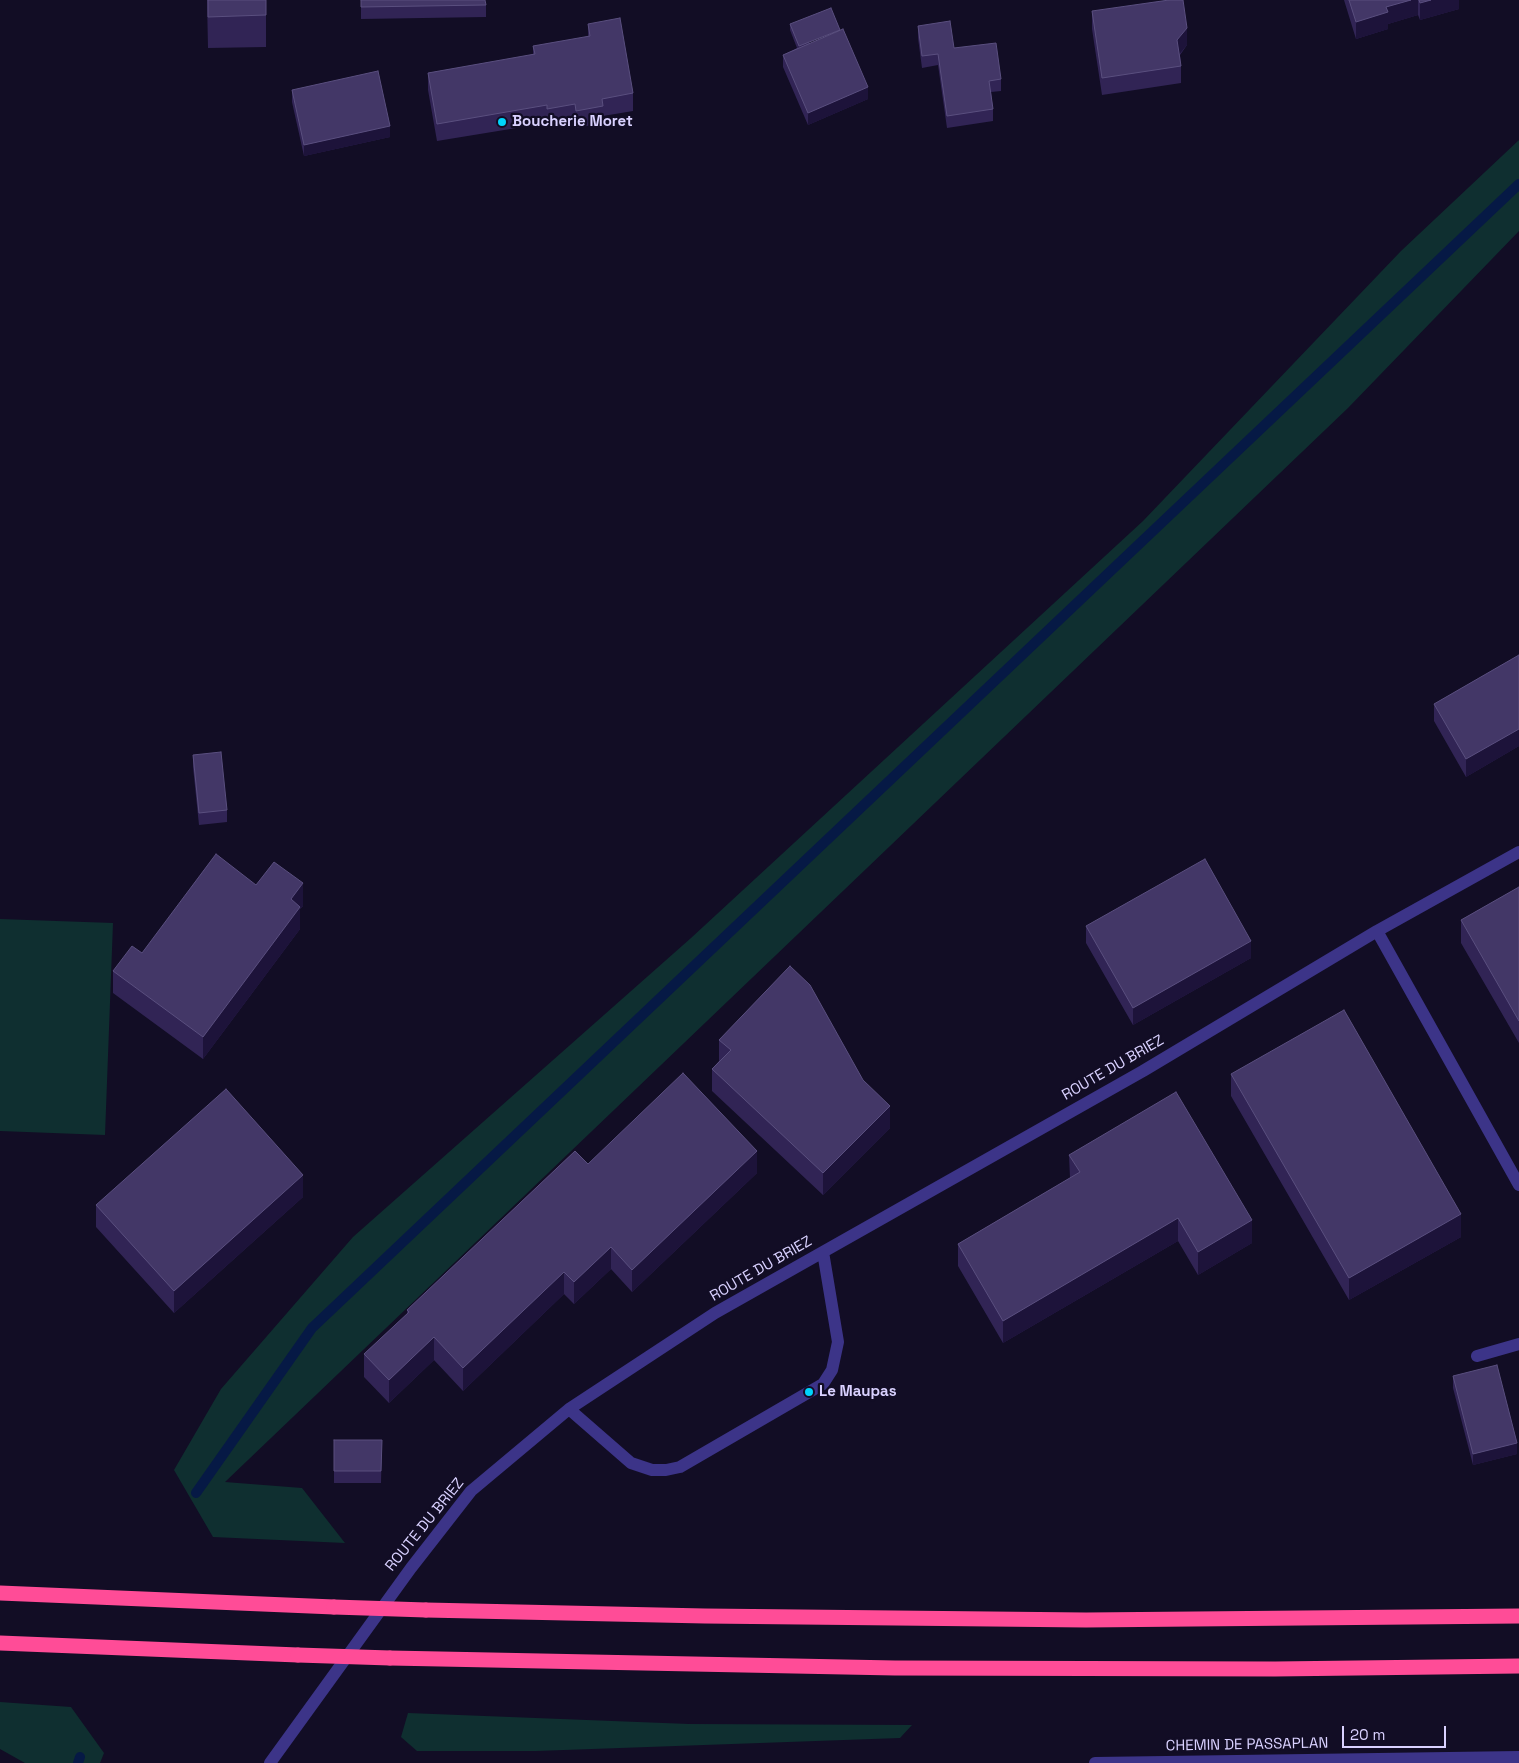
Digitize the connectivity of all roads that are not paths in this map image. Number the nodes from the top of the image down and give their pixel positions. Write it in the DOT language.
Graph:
graph roads {
  1 [pos="1519,852"];
  2 [pos="1378,931"];
  3 [pos="1519,1185"];
  4 [pos="823,1252"];
  5 [pos="1519,1344"];
  6 [pos="1477,1356"];
  7 [pos="569,1409"];
  8 [pos="0,1593"];
  9 [pos="1519,1616"];
  10 [pos="0,1642"];
  11 [pos="1519,1666"];
  12 [pos="1519,1757"];
  13 [pos="270,1763"];
  14 [pos="1095,1763"];
  1 -- 2 [label="street, ROUTE DU BRIEZ"];
  2 -- 3 [label="street"];
  2 -- 4 [label="street, ROUTE DU BRIEZ"];
  4 -- 7 [label="street, ROUTE DU BRIEZ"];
  4 -- 7 [label="street"];
  5 -- 6 [label="street"];
  7 -- 13 [label="street, ROUTE DU BRIEZ"];
  8 -- 9 [label="highway, bridge"];
  10 -- 11 [label="highway, bridge"];
  12 -- 14 [label="street, CHEMIN DE PASSAPLAN"];
}
